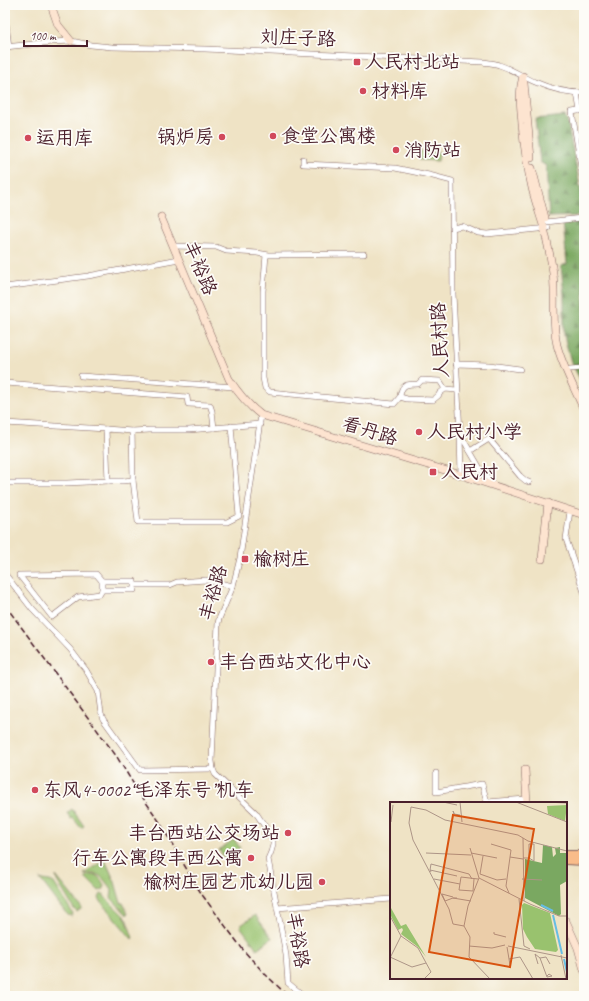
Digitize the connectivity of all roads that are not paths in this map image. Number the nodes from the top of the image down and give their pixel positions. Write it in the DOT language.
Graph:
graph roads {
  1 [pos="51,5"];
  2 [pos="5,16"];
  3 [pos="70,42"];
  4 [pos="7,47"];
  5 [pos="523,76"];
  6 [pos="577,93"];
  7 [pos="584,93"];
  8 [pos="582,111"];
  9 [pos="303,159"];
  10 [pos="584,185"];
  11 [pos="584,215"];
  12 [pos="161,218"];
  13 [pos="546,226"];
  14 [pos="452,228"];
  15 [pos="173,246"];
  16 [pos="364,254"];
  17 [pos="266,255"];
  18 [pos="179,259"];
  19 [pos="5,287"];
  20 [pos="456,364"];
  21 [pos="584,368"];
  22 [pos="520,369"];
  23 [pos="570,369"];
  24 [pos="81,376"];
  25 [pos="5,383"];
  26 [pos="234,387"];
  27 [pos="445,389"];
  28 [pos="457,390"];
  29 [pos="400,397"];
  30 [pos="584,400"];
  31 [pos="584,410"];
  32 [pos="261,415"];
  33 [pos="5,423"];
  34 [pos="260,424"];
  35 [pos="231,426"];
  36 [pos="214,428"];
  37 [pos="106,429"];
  38 [pos="132,431"];
  39 [pos="460,434"];
  40 [pos="470,451"];
  41 [pos="461,475"];
  42 [pos="133,480"];
  43 [pos="108,481"];
  44 [pos="529,482"];
  45 [pos="5,483"];
  46 [pos="495,486"];
  47 [pos="548,504"];
  48 [pos="570,511"];
  49 [pos="584,515"];
  50 [pos="542,559"];
  51 [pos="5,574"];
  52 [pos="102,581"];
  53 [pos="134,585"];
  54 [pos="234,586"];
  55 [pos="102,590"];
  56 [pos="584,592"];
  57 [pos="213,769"];
  58 [pos="525,770"];
  59 [pos="436,773"];
  60 [pos="526,801"];
  61 [pos="567,855"];
  62 [pos="584,855"];
  63 [pos="567,860"];
  64 [pos="584,861"];
  65 [pos="390,899"];
  66 [pos="277,908"];
  67 [pos="567,922"];
  68 [pos="581,947"];
  69 [pos="584,970"];
  70 [pos="304,996"];
  1 -- 3 [label="street"];
  2 -- 4 [label="street"];
  3 -- 4 [label="street, 刘庄子路"];
  3 -- 5 [label="street, 刘庄子路"];
  5 -- 6 [label="street, 刘庄子路"];
  5 -- 13 [label="street"];
  6 -- 7 [label="street, 刘庄子路"];
  6 -- 8 [label="street"];
  8 -- 10 [label="street"];
  9 -- 14 [label="street, 人民村路"];
  11 -- 13 [label="street"];
  12 -- 15 [label="street, 丰裕路"];
  13 -- 14 [label="street"];
  13 -- 23 [label="street"];
  13 -- 31 [label="street"];
  14 -- 20 [label="street, 人民村路"];
  15 -- 17 [label="street"];
  15 -- 18 [label="street, 丰裕路"];
  16 -- 17 [label="street"];
  17 -- 29 [label="street"];
  18 -- 19 [label="street"];
  18 -- 26 [label="street, 丰裕路"];
  20 -- 22 [label="street"];
  20 -- 28 [label="street, 人民村路"];
  21 -- 23 [label="street"];
  23 -- 30 [label="street"];
  24 -- 26 [label="street"];
  25 -- 36 [label="street"];
  26 -- 32 [label="street, 丰裕路"];
  27 -- 28 [label="street"];
  27 -- 29 [label="street"];
  27 -- 29 [label="street"];
  28 -- 39 [label="street, 人民村路"];
  32 -- 34 [label="street, 丰裕路"];
  32 -- 41 [label="street, 看丹路"];
  33 -- 37 [label="street"];
  34 -- 35 [label="street"];
  34 -- 54 [label="street, 丰裕路"];
  35 -- 36 [label="street"];
  35 -- 42 [label="street"];
  36 -- 38 [label="street"];
  37 -- 38 [label="street"];
  37 -- 43 [label="street"];
  38 -- 42 [label="street"];
  39 -- 40 [label="street, 人民村路"];
  39 -- 41 [label="street"];
  40 -- 44 [label="street"];
  40 -- 46 [label="street, 人民村路"];
  41 -- 46 [label="street, 看丹路"];
  42 -- 43 [label="street"];
  43 -- 45 [label="street"];
  46 -- 47 [label="street, 看丹路"];
  47 -- 48 [label="street, 看丹路"];
  47 -- 50 [label="street"];
  48 -- 49 [label="street, 看丹路"];
  48 -- 56 [label="street"];
  51 -- 57 [label="street"];
  52 -- 53 [label="street"];
  52 -- 55 [label="street"];
  52 -- 55 [label="street"];
  53 -- 54 [label="street"];
  53 -- 55 [label="street"];
  54 -- 57 [label="street, 丰裕路"];
  57 -- 66 [label="street, 丰裕路"];
  58 -- 60 [label="street"];
  59 -- 60 [label="street"];
  61 -- 62 [label="main road"];
  63 -- 64 [label="main road"];
  65 -- 66 [label="street"];
  66 -- 70 [label="street, 丰裕路"];
  67 -- 68 [label="street"];
  68 -- 69 [label="street"];
}
